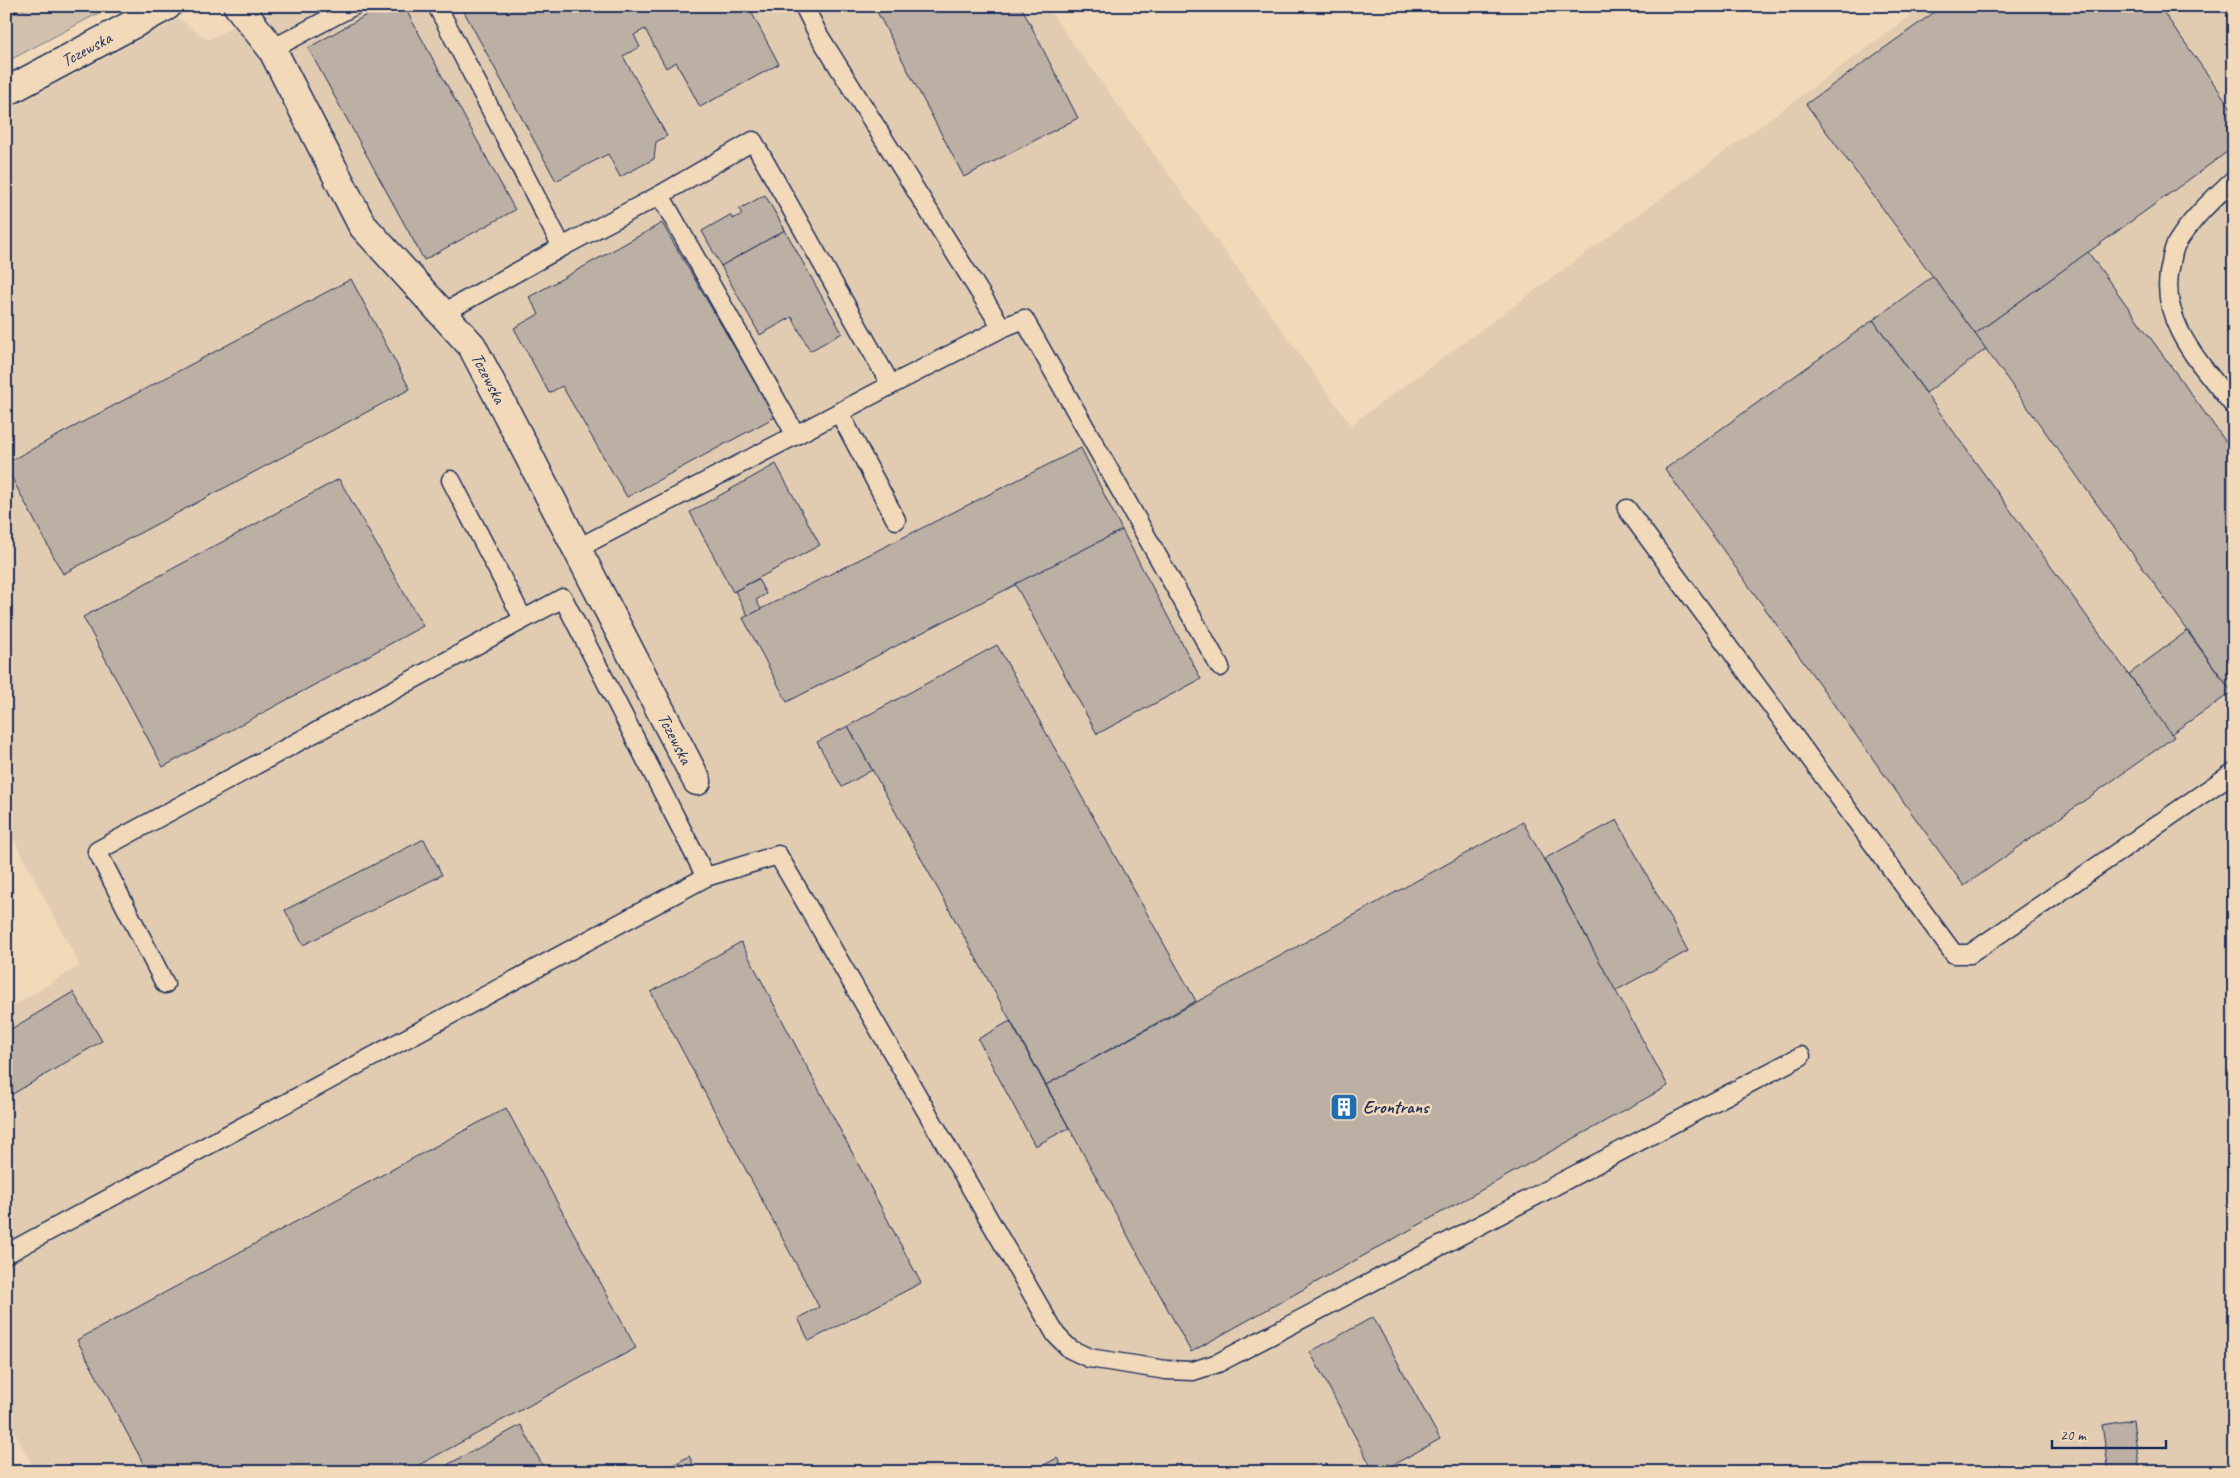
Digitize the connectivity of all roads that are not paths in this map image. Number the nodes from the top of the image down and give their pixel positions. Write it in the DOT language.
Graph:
graph roads {
  1 [pos="167,6"];
  2 [pos="238,6"];
  3 [pos="353,6"];
  4 [pos="437,6"];
  5 [pos="804,6"];
  6 [pos="272,49"];
  7 [pos="6,92"];
  8 [pos="2234,179"];
  9 [pos="660,195"];
  10 [pos="562,247"];
  11 [pos="442,313"];
  12 [pos="1002,328"];
  13 [pos="891,385"];
  14 [pos="2234,406"];
  15 [pos="839,412"];
  16 [pos="796,435"];
  17 [pos="451,480"];
  18 [pos="1627,509"];
  19 [pos="896,520"];
  20 [pos="578,548"];
  21 [pos="524,619"];
  22 [pos="1220,667"];
  23 [pos="2231,780"];
  24 [pos="697,781"];
  25 [pos="706,877"];
  26 [pos="164,984"];
  27 [pos="1800,1056"];
  28 [pos="6,1254"];
  1 -- 7 [label="street, Tczewska"];
  2 -- 6 [label="street, Tczewska"];
  3 -- 6 [label="lane"];
  4 -- 10 [label="lane"];
  5 -- 12 [label="lane"];
  6 -- 11 [label="street, Tczewska"];
  8 -- 14 [label="lane"];
  9 -- 10 [label="lane"];
  9 -- 13 [label="lane"];
  9 -- 16 [label="lane"];
  10 -- 11 [label="lane"];
  11 -- 20 [label="street, Tczewska"];
  12 -- 13 [label="lane"];
  12 -- 22 [label="lane"];
  13 -- 15 [label="lane"];
  15 -- 16 [label="lane"];
  15 -- 19 [label="lane"];
  16 -- 20 [label="lane"];
  17 -- 21 [label="lane"];
  18 -- 23 [label="lane"];
  20 -- 24 [label="street, Tczewska"];
  21 -- 25 [label="lane"];
  21 -- 26 [label="lane"];
  25 -- 27 [label="lane"];
  25 -- 28 [label="lane"];
}
